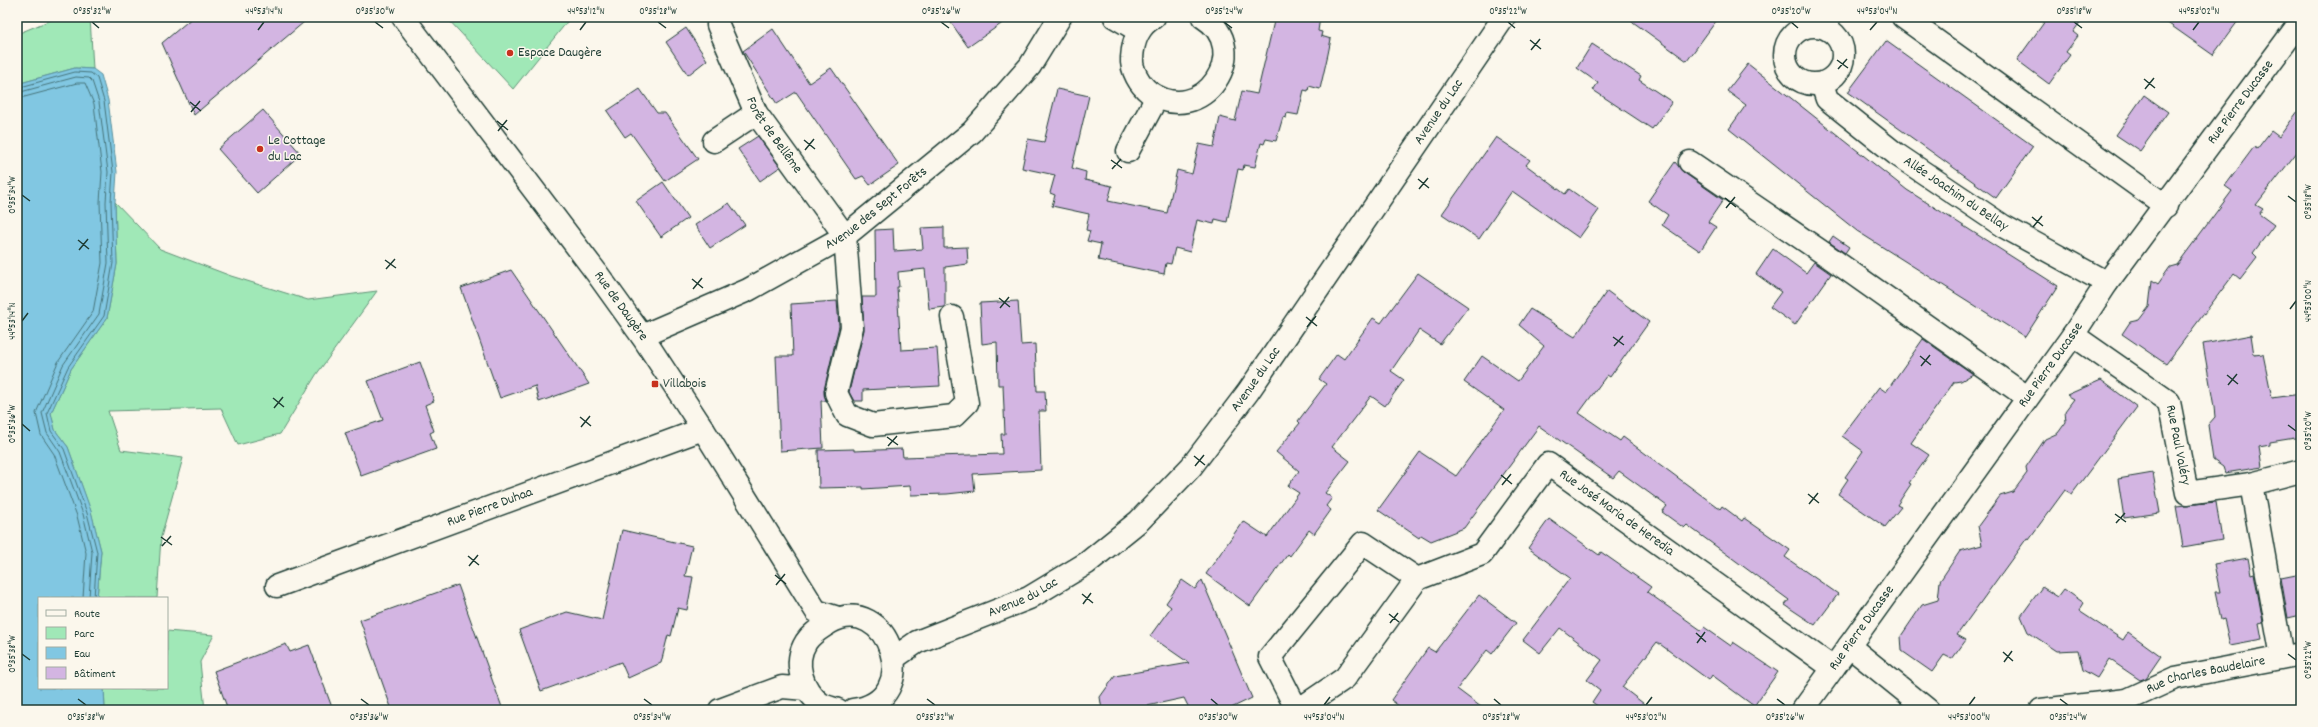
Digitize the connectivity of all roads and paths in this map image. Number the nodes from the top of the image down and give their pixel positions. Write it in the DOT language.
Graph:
graph roads {
  1 [pos="403,17"];
  2 [pos="1060,17"];
  3 [pos="1115,17"];
  4 [pos="1203,17"];
  5 [pos="1504,17"];
  6 [pos="1903,17"];
  7 [pos="2301,21"];
  8 [pos="1146,24"];
  9 [pos="718,25"];
  10 [pos="1822,84"];
  11 [pos="1158,97"];
  12 [pos="756,113"];
  13 [pos="714,141"];
  14 [pos="1128,151"];
  15 [pos="1690,162"];
  16 [pos="2166,206"];
  17 [pos="846,236"];
  18 [pos="2107,283"];
  19 [pos="952,317"];
  20 [pos="2073,335"];
  21 [pos="642,336"];
  22 [pos="2027,397"];
  23 [pos="703,429"];
  24 [pos="2301,471"];
  25 [pos="2251,484"];
  26 [pos="1417,580"];
  27 [pos="277,586"];
  28 [pos="816,611"];
  29 [pos="838,618"];
  30 [pos="812,634"];
  31 [pos="884,634"];
  32 [pos="916,642"];
  33 [pos="1849,646"];
  34 [pos="2291,656"];
  35 [pos="894,658"];
  36 [pos="800,661"];
  37 [pos="1833,668"];
  38 [pos="782,687"];
  39 [pos="806,689"];
  40 [pos="887,700"];
  41 [pos="720,710"];
  42 [pos="838,710"];
  43 [pos="861,710"];
  44 [pos="1298,710"];
  45 [pos="1803,710"];
  46 [pos="1928,710"];
  47 [pos="2041,710"];
  1 -- 21 [label="street, Rue de Daugère"];
  2 -- 17 [label="street, Avenue des Sept Forêts"];
  3 -- 8 [label="street"];
  4 -- 11 [label="street"];
  5 -- 32 [label="street, Avenue du Lac"];
  6 -- 16 [label="street"];
  7 -- 16 [label="street, Rue Pierre Ducasse"];
  8 -- 11 [label="street"];
  9 -- 12 [label="street, Forêt de Bellême"];
  10 -- 18 [label="street, Allée Joachim du Bellay"];
  11 -- 14 [label="street"];
  12 -- 13 [label="street"];
  12 -- 17 [label="street, Forêt de Bellême"];
  15 -- 22 [label="street"];
  16 -- 18 [label="street, Rue Pierre Ducasse"];
  17 -- 19 [label="street"];
  17 -- 21 [label="street, Avenue des Sept Forêts"];
  18 -- 20 [label="street, Rue Pierre Ducasse"];
  20 -- 22 [label="street, Rue Pierre Ducasse"];
  20 -- 25 [label="street, Rue Paul Valéry"];
  21 -- 23 [label="street, Rue de Daugère"];
  22 -- 33 [label="street, Rue Pierre Ducasse"];
  23 -- 27 [label="street, Rue Pierre Duhaa"];
  23 -- 28 [label="street, Rue de Daugère"];
  24 -- 25 [label="street, Rue Paul Valéry"];
  25 -- 34 [label="street"];
  26 -- 37 [label="street, Rue José Maria de Heredia"];
  26 -- 44 [label="street"];
  26 -- 44 [label="street"];
  28 -- 29 [label="street"];
  28 -- 30 [label="street"];
  29 -- 30 [label="street"];
  29 -- 31 [label="street"];
  30 -- 36 [label="street"];
  31 -- 32 [label="street"];
  31 -- 35 [label="street"];
  32 -- 35 [label="street, Avenue du Lac"];
  33 -- 37 [label="street, Rue Pierre Ducasse"];
  33 -- 46 [label="street"];
  34 -- 47 [label="street, Rue Charles Baudelaire"];
  35 -- 40 [label="street"];
  36 -- 38 [label="street"];
  36 -- 39 [label="street"];
  37 -- 45 [label="street, Rue Pierre Ducasse"];
  38 -- 39 [label="street"];
  38 -- 41 [label="street"];
  39 -- 42 [label="street"];
  40 -- 43 [label="street"];
}
